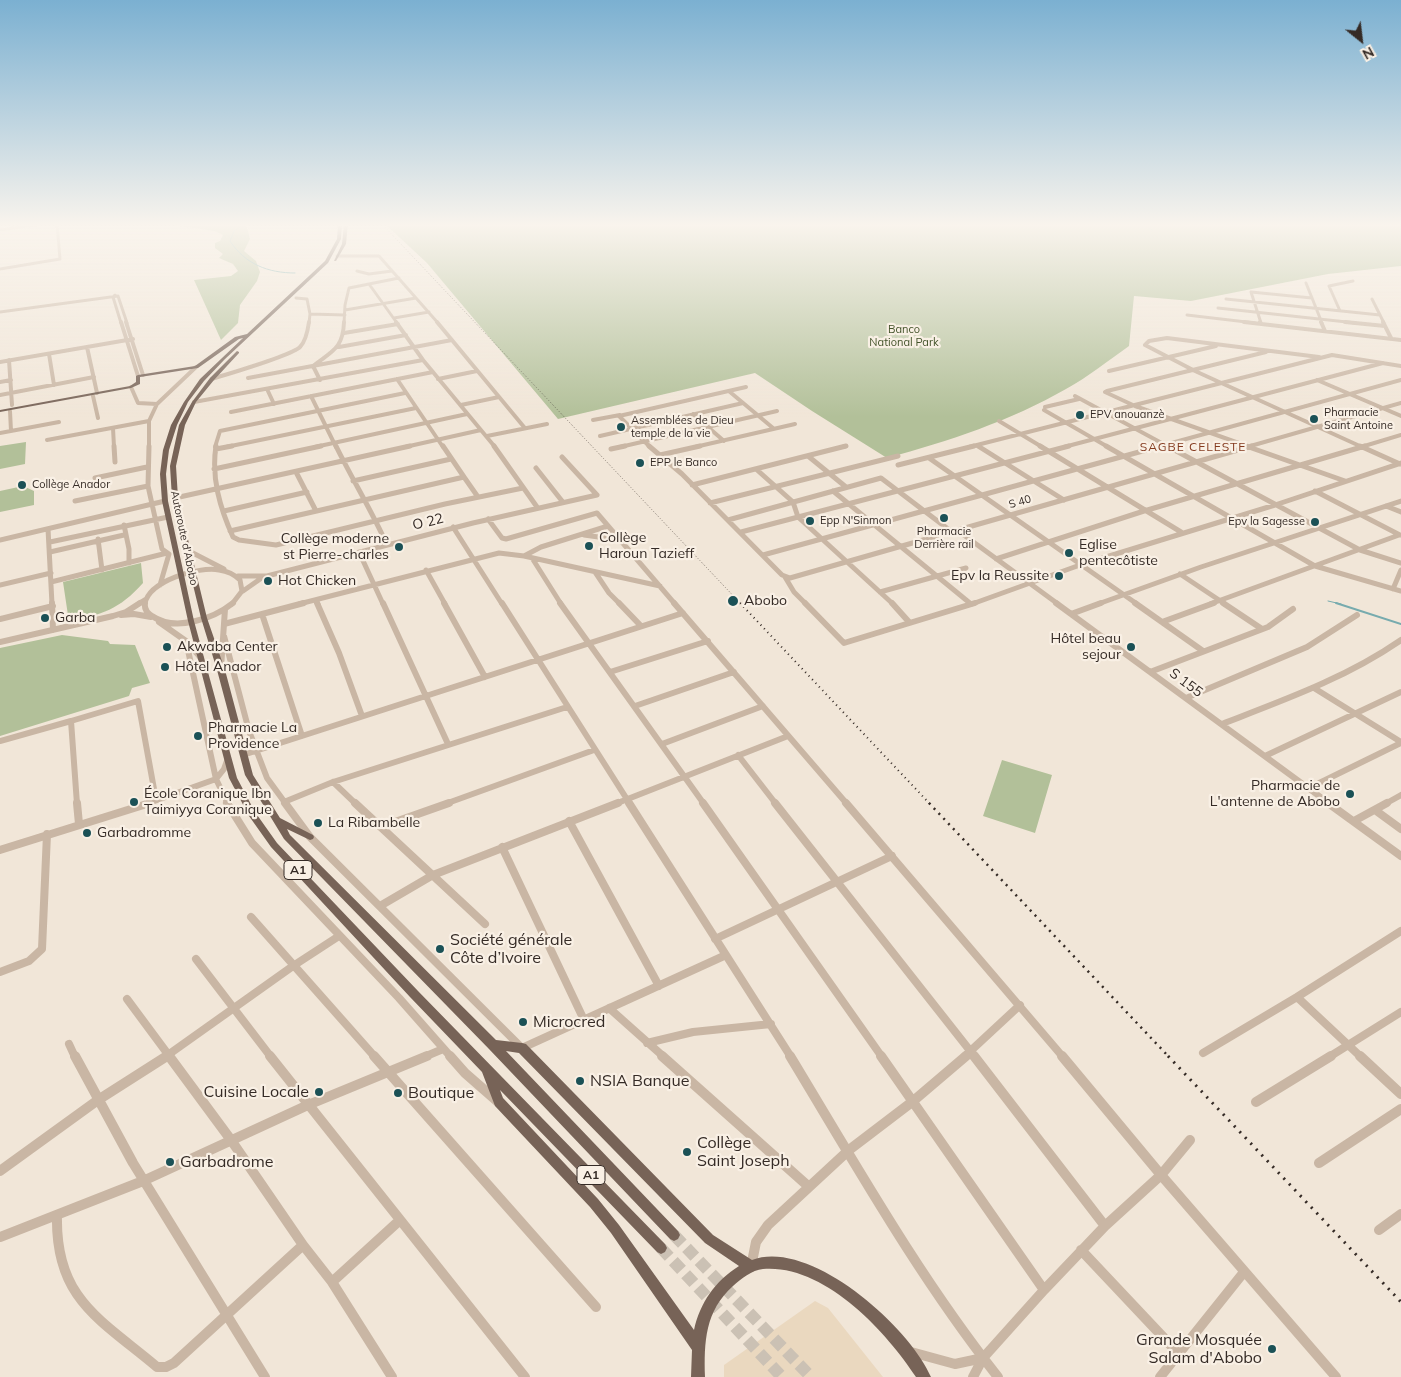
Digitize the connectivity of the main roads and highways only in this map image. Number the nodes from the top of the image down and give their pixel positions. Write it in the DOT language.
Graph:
graph roads {
  1 [pos="299,288"];
  2 [pos="306,288"];
  3 [pos="248,335"];
  4 [pos="95,394"];
  5 [pos="0,412"];
  6 [pos="172,540"];
  7 [pos="168,554"];
  8 [pos="276,820"];
  9 [pos="310,837"];
  10 [pos="493,1045"];
  11 [pos="487,1068"];
  12 [pos="674,1235"];
  13 [pos="661,1248"];
  14 [pos="751,1267"];
  15 [pos="697,1346"];
  16 [pos="698,1377"];
  17 [pos="924,1377"];
  1 -- 3 [label="main road, Autoroute d'Abobo"];
  2 -- 8 [label="main road, Autoroute d'Abobo / A1"];
  3 -- 4 [label="main road"];
  3 -- 6 [label="main road, Autoroute d'Abobo"];
  4 -- 5 [label="main road"];
  4 -- 5 [label="main road"];
  6 -- 7 [label="main road"];
  6 -- 11 [label="main road, Autoroute d'Abobo / A1"];
  8 -- 9 [label="main road"];
  8 -- 10 [label="main road, A1"];
  10 -- 12 [label="main road, A1"];
  10 -- 14 [label="main road"];
  11 -- 13 [label="main road, A1"];
  11 -- 15 [label="main road"];
  14 -- 15 [label="main road"];
  14 -- 17 [label="main road"];
  15 -- 16 [label="main road"];
}
